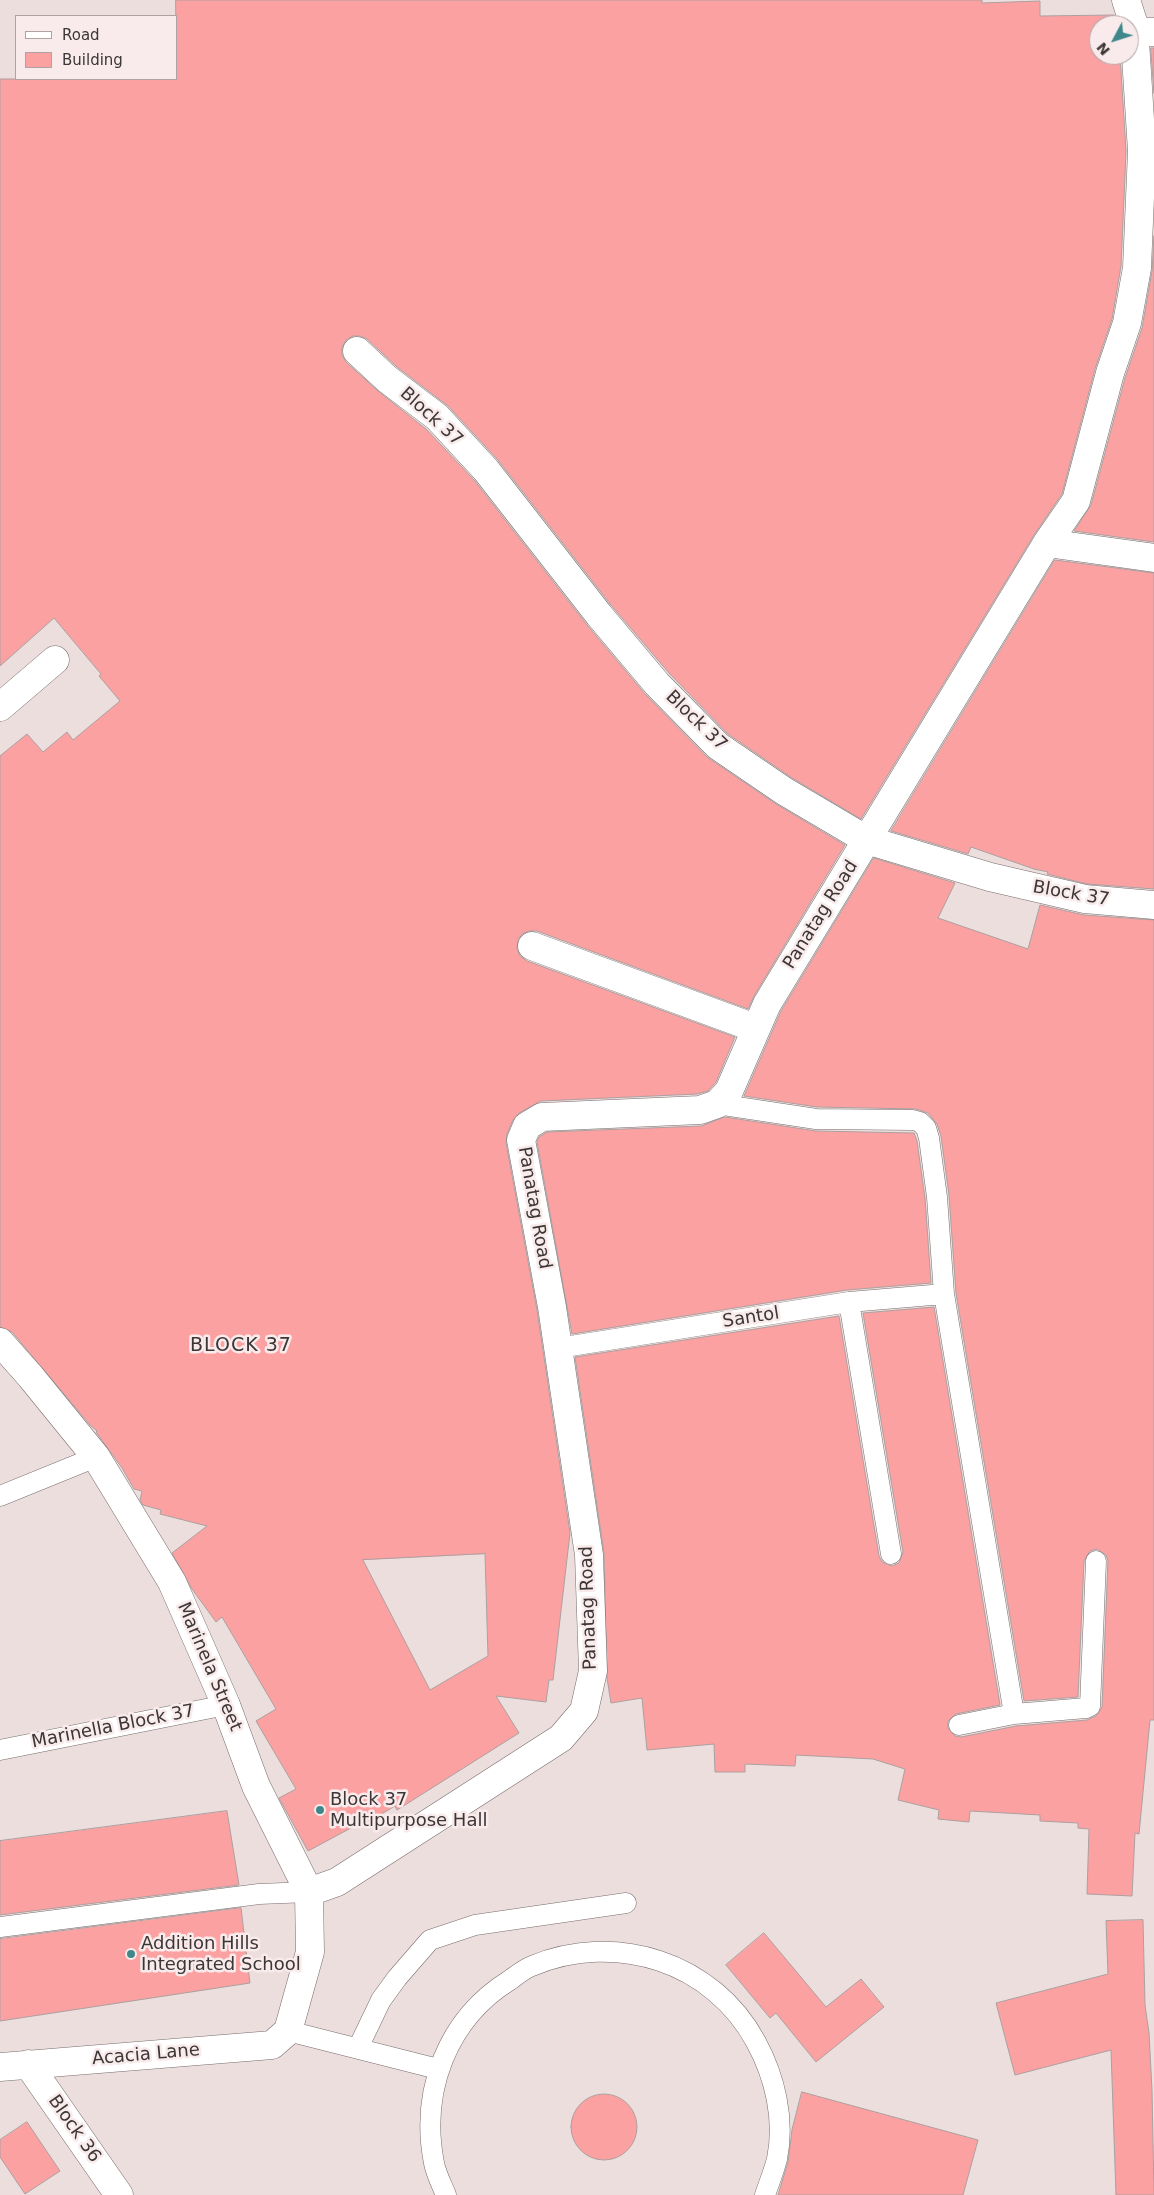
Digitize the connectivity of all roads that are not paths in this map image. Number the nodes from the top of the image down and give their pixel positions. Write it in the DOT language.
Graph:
graph roads {
  1 [pos="1139,52"];
  2 [pos="357,351"];
  3 [pos="1047,544"];
  4 [pos="1154,558"];
  5 [pos="55,660"];
  6 [pos="0,707"];
  7 [pos="867,840"];
  8 [pos="1154,905"];
  9 [pos="532,946"];
  10 [pos="755,1028"];
  11 [pos="717,1104"];
  12 [pos="944,1294"];
  13 [pos="849,1302"];
  14 [pos="0,1342"];
  15 [pos="558,1348"];
  16 [pos="96,1457"];
  17 [pos="0,1496"];
  18 [pos="891,1554"];
  19 [pos="1096,1561"];
  20 [pos="226,1705"];
  21 [pos="1014,1714"];
  22 [pos="959,1725"];
  23 [pos="0,1750"];
  24 [pos="309,1892"];
  25 [pos="626,1903"];
  26 [pos="0,1927"];
  27 [pos="288,2031"];
  28 [pos="358,2048"];
  29 [pos="28,2064"];
  30 [pos="0,2067"];
  31 [pos="438,2069"];
  32 [pos="119,2195"];
  33 [pos="446,2195"];
  34 [pos="765,2195"];
  1 -- 3 [label="street, Panatag Road"];
  2 -- 7 [label="street, Block 37"];
  3 -- 4 [label="street"];
  3 -- 7 [label="street, Panatag Road"];
  5 -- 6 [label="street"];
  7 -- 8 [label="street, Block 37"];
  7 -- 10 [label="street, Panatag Road"];
  9 -- 10 [label="street"];
  10 -- 11 [label="street, Panatag Road"];
  11 -- 12 [label="lane"];
  11 -- 15 [label="street, Panatag Road"];
  12 -- 13 [label="lane, Santol"];
  12 -- 21 [label="lane"];
  13 -- 15 [label="lane, Santol"];
  13 -- 18 [label="lane"];
  14 -- 16 [label="street, Marinela Street"];
  15 -- 24 [label="street, Panatag Road"];
  16 -- 17 [label="lane"];
  16 -- 20 [label="street, Marinela Street"];
  19 -- 21 [label="lane"];
  20 -- 23 [label="lane, Marinella Block 37"];
  20 -- 24 [label="street, Marinela Street"];
  21 -- 22 [label="lane"];
  24 -- 26 [label="lane"];
  24 -- 27 [label="street, Marinela Street"];
  25 -- 28 [label="lane"];
  27 -- 28 [label="lane"];
  27 -- 29 [label="street, Acacia Lane"];
  28 -- 31 [label="lane"];
  29 -- 30 [label="street, Acacia Lane"];
  29 -- 32 [label="street, Block 36"];
  31 -- 33 [label="lane"];
  31 -- 34 [label="lane"];
}
